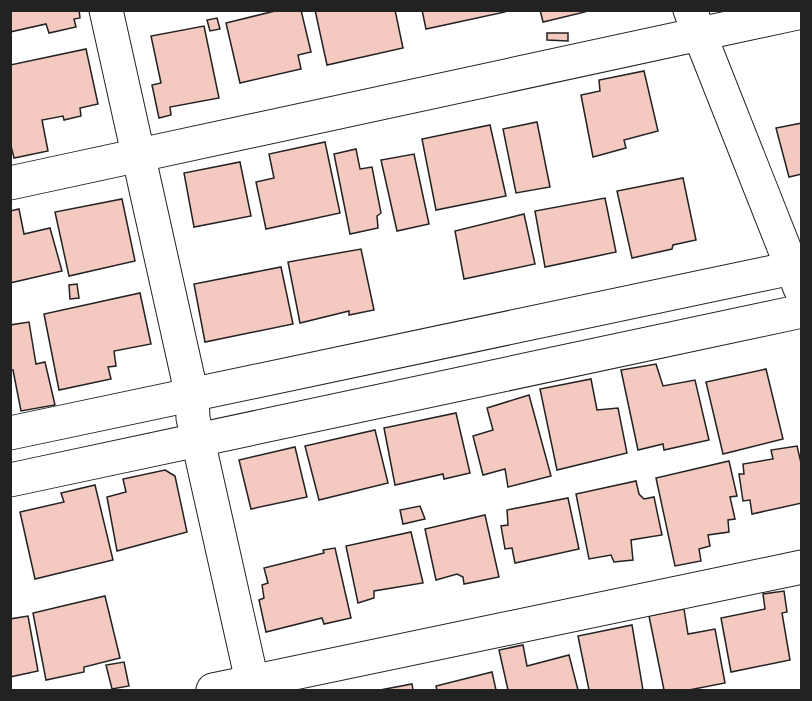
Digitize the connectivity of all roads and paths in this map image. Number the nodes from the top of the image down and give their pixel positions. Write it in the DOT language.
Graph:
graph roads {
  1 [pos="106,10"];
  2 [pos="801,12"];
  3 [pos="695,22"];
  4 [pos="137,154"];
  5 [pos="10,183"];
  6 [pos="796,280"];
  7 [pos="801,311"];
  8 [pos="192,396"];
  9 [pos="10,433"];
  10 [pos="200,441"];
  11 [pos="10,480"];
  12 [pos="801,567"];
  13 [pos="253,687"];
  14 [pos="213,690"];
  1 -- 4 [label="street"];
  2 -- 3 [label="street"];
  3 -- 4 [label="street"];
  3 -- 6 [label="street"];
  4 -- 5 [label="street"];
  4 -- 8 [label="street"];
  6 -- 8 [label="street"];
  7 -- 10 [label="street"];
  8 -- 9 [label="street"];
  8 -- 10 [label="street"];
  10 -- 11 [label="street"];
  10 -- 13 [label="street"];
  12 -- 13 [label="street"];
  13 -- 14 [label="street"];
}
